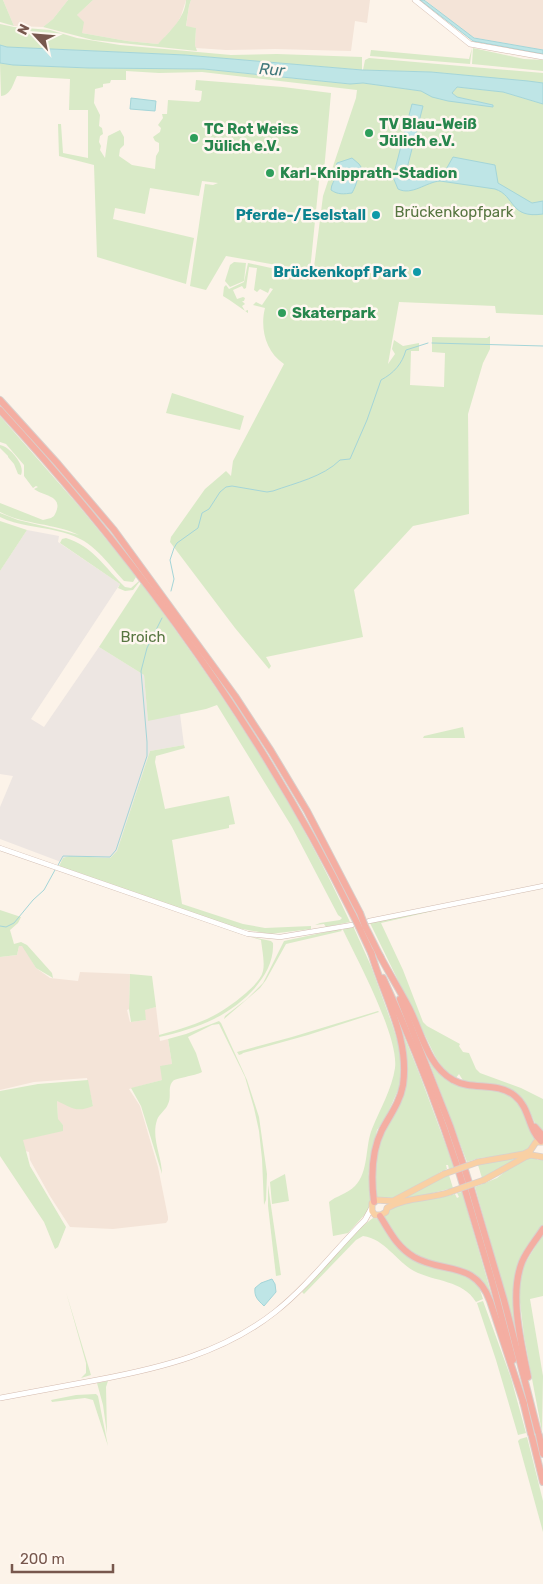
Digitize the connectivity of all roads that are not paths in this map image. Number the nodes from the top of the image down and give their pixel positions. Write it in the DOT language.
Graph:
graph roads {
  1 [pos="414,0"];
  2 [pos="543,57"];
  3 [pos="0,400"];
  4 [pos="0,410"];
  5 [pos="0,848"];
  6 [pos="543,886"];
  7 [pos="356,914"];
  8 [pos="352,925"];
  9 [pos="364,925"];
  10 [pos="371,952"];
  11 [pos="380,956"];
  12 [pos="542,1140"];
  13 [pos="532,1149"];
  14 [pos="535,1156"];
  15 [pos="543,1157"];
  16 [pos="461,1168"];
  17 [pos="467,1187"];
  18 [pos="384,1201"];
  19 [pos="374,1202"];
  20 [pos="387,1208"];
  21 [pos="375,1213"];
  22 [pos="543,1229"];
  23 [pos="0,1398"];
  24 [pos="524,1404"];
  25 [pos="532,1410"];
  26 [pos="535,1435"];
  27 [pos="543,1454"];
  28 [pos="543,1482"];
  1 -- 2 [label="main road"];
  3 -- 7 [label="highway"];
  4 -- 7 [label="highway"];
  5 -- 8 [label="street"];
  6 -- 9 [label="street"];
  7 -- 9 [label="highway, bridge"];
  9 -- 10 [label="highway"];
  9 -- 11 [label="highway"];
  10 -- 16 [label="highway"];
  10 -- 19 [label="highway"];
  11 -- 12 [label="highway"];
  11 -- 16 [label="highway"];
  12 -- 13 [label="main road"];
  13 -- 14 [label="main road"];
  13 -- 18 [label="main road, bridge"];
  14 -- 15 [label="main road"];
  14 -- 20 [label="main road, bridge"];
  16 -- 17 [label="highway"];
  17 -- 24 [label="highway"];
  17 -- 25 [label="highway"];
  18 -- 19 [label="main road"];
  18 -- 20 [label="main road"];
  19 -- 21 [label="main road"];
  20 -- 21 [label="main road"];
  21 -- 23 [label="main road"];
  21 -- 24 [label="highway"];
  22 -- 25 [label="highway"];
  24 -- 26 [label="highway"];
  25 -- 26 [label="highway"];
  26 -- 27 [label="highway"];
  26 -- 28 [label="highway"];
}
